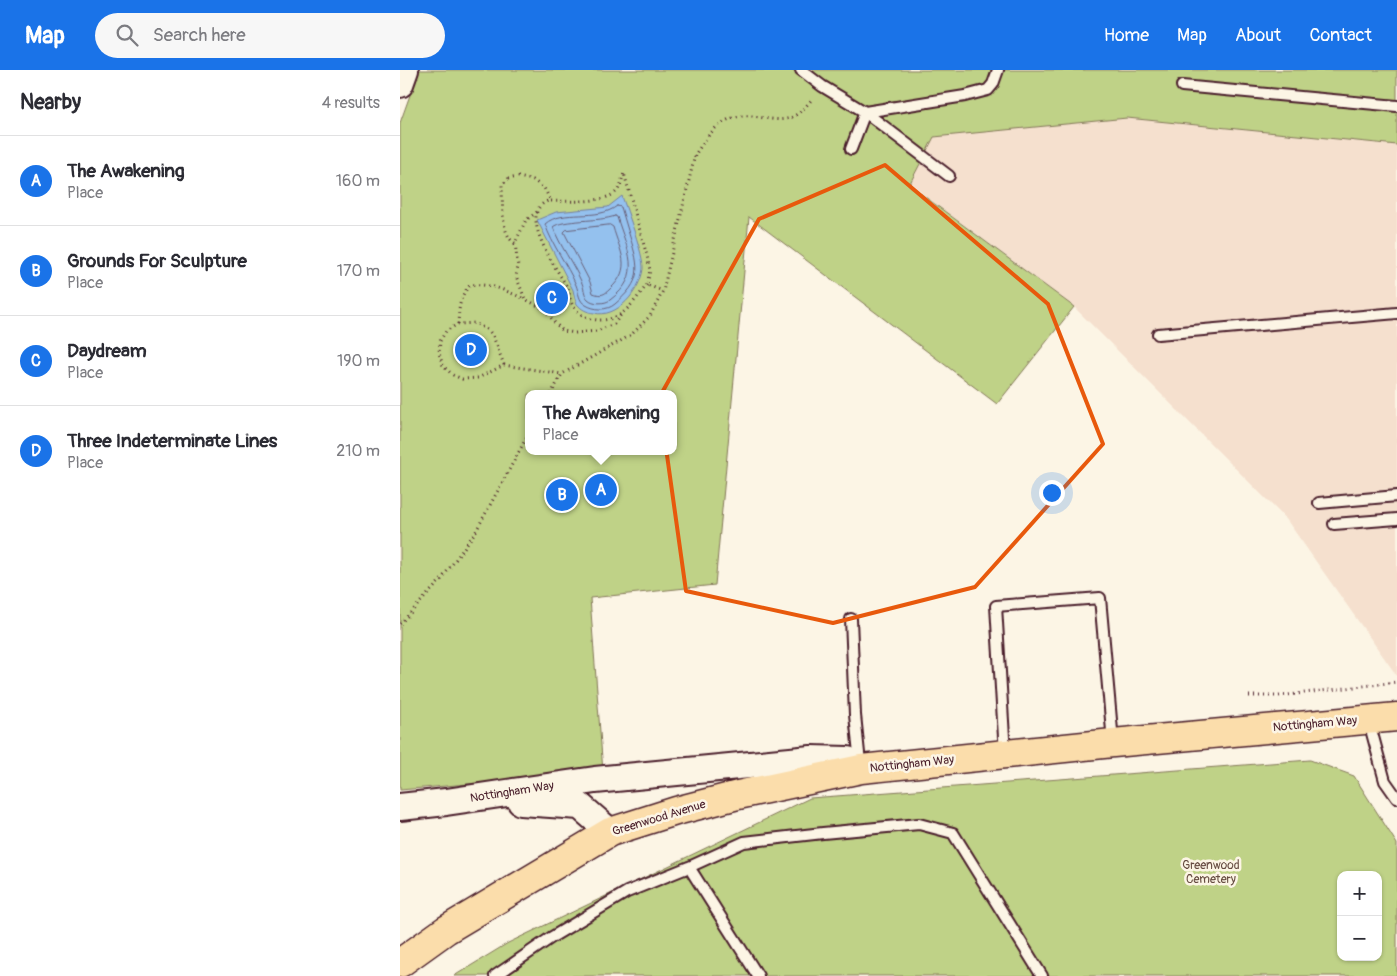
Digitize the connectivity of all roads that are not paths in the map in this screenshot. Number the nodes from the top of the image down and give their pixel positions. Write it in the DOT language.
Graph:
graph roads {
  1 [pos="405,70"];
  2 [pos="800,70"];
  3 [pos="998,70"];
  4 [pos="400,84"];
  5 [pos="1182,86"];
  6 [pos="1397,106"];
  7 [pos="865,112"];
  8 [pos="851,149"];
  9 [pos="949,176"];
  10 [pos="1397,313"];
  11 [pos="1158,334"];
  12 [pos="1397,496"];
  13 [pos="1319,503"];
  14 [pos="1397,519"];
  15 [pos="1334,524"];
  16 [pos="851,619"];
  17 [pos="1397,717"];
  18 [pos="1368,719"];
  19 [pos="1113,743"];
  20 [pos="1005,755"];
  21 [pos="861,770"];
  22 [pos="1397,798"];
  23 [pos="446,802"];
  24 [pos="400,808"];
  25 [pos="610,832"];
  26 [pos="690,867"];
  27 [pos="400,963"];
  28 [pos="495,976"];
  29 [pos="758,976"];
  30 [pos="1042,976"];
  1 -- 4 [label="street"];
  2 -- 7 [label="lane"];
  3 -- 7 [label="lane"];
  5 -- 6 [label="lane"];
  7 -- 8 [label="lane"];
  7 -- 9 [label="lane"];
  10 -- 11 [label="lane"];
  12 -- 13 [label="lane"];
  14 -- 15 [label="lane"];
  16 -- 21 [label="lane"];
  17 -- 18 [label="main road, Nottingham Way"];
  18 -- 19 [label="main road, Nottingham Way"];
  18 -- 22 [label="lane"];
  19 -- 20 [label="main road, Nottingham Way"];
  19 -- 20 [label="lane"];
  20 -- 21 [label="main road, Nottingham Way"];
  21 -- 23 [label="street, Nottingham Way"];
  21 -- 25 [label="main road, Greenwood Avenue"];
  23 -- 24 [label="street, Nottingham Way"];
  23 -- 25 [label="street"];
  25 -- 27 [label="main road, Greenwood Avenue"];
  26 -- 28 [label="lane"];
  26 -- 29 [label="lane"];
  26 -- 30 [label="lane"];
}
